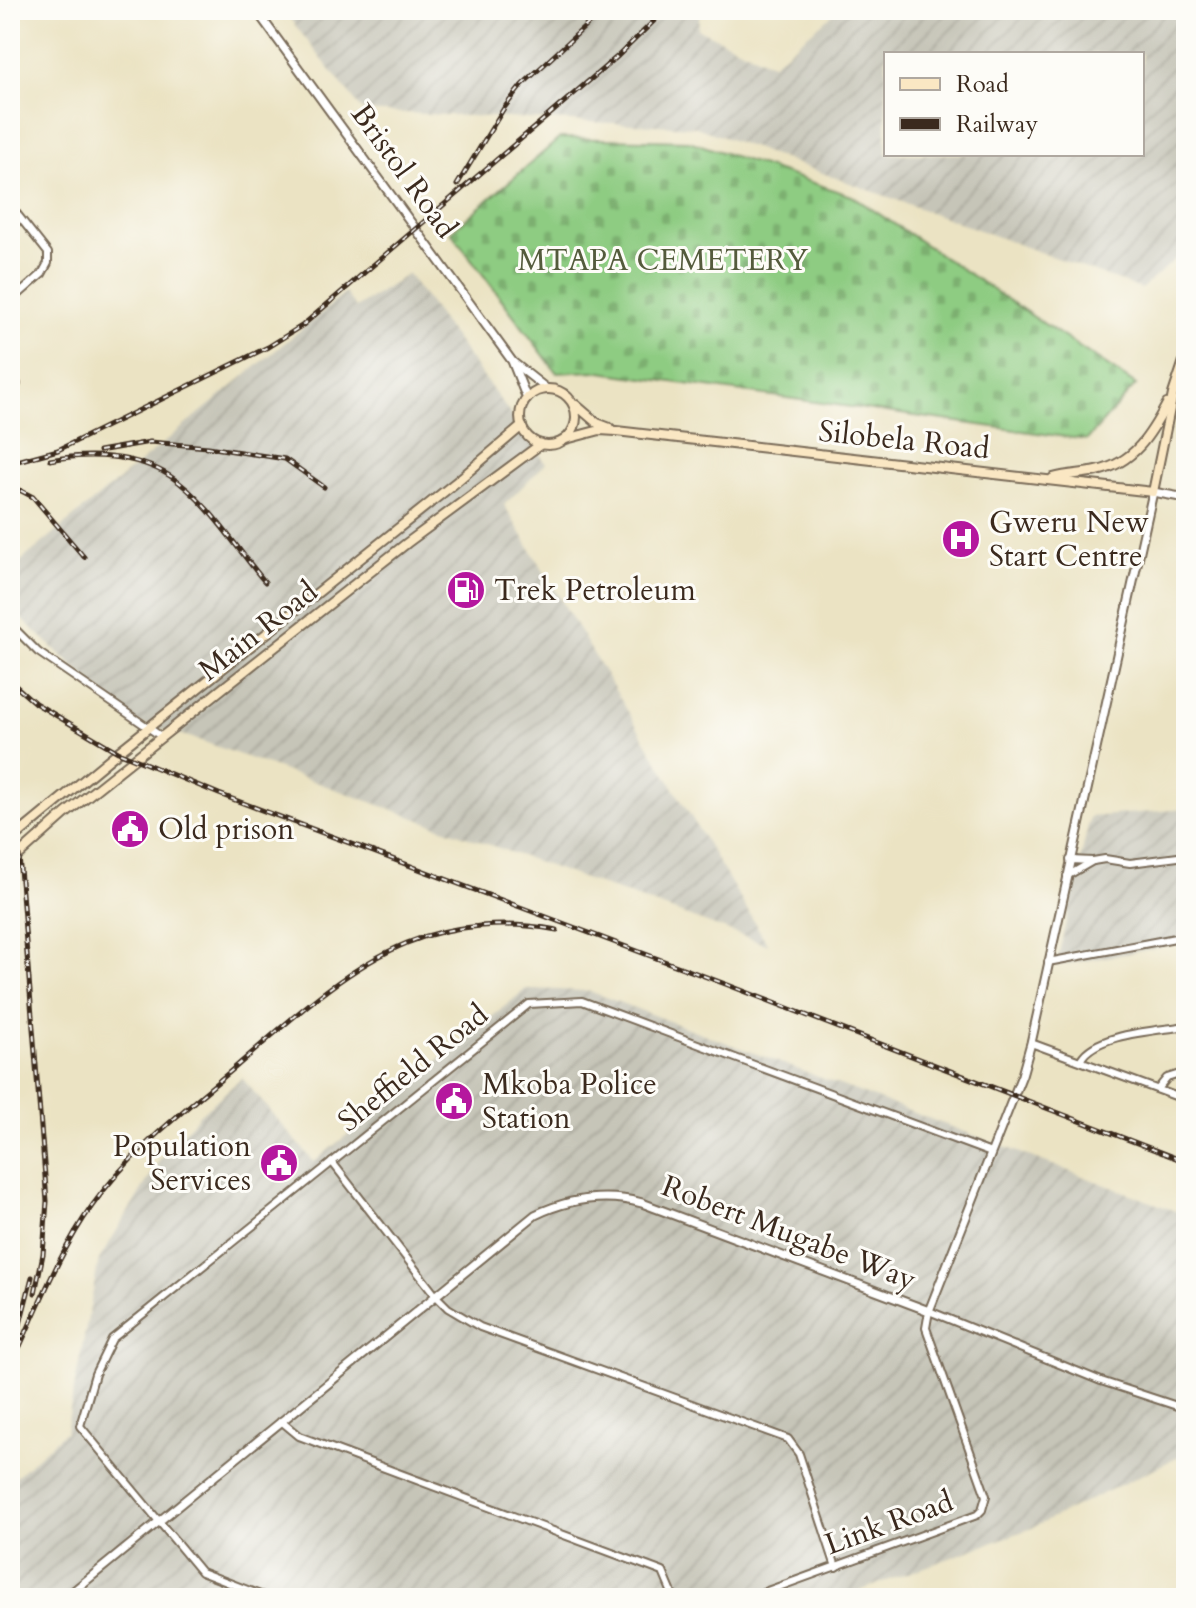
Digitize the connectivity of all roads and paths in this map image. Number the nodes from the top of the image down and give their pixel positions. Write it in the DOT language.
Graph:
graph roads {
  1 [pos="256,10"];
  2 [pos="10,205"];
  3 [pos="10,302"];
  4 [pos="1186,355"];
  5 [pos="512,361"];
  6 [pos="10,377"];
  7 [pos="17,384"];
  8 [pos="547,389"];
  9 [pos="1173,394"];
  10 [pos="527,399"];
  11 [pos="572,402"];
  12 [pos="522,426"];
  13 [pos="616,431"];
  14 [pos="566,439"];
  15 [pos="541,444"];
  16 [pos="1048,480"];
  17 [pos="1153,492"];
  18 [pos="1186,498"];
  19 [pos="10,624"];
  20 [pos="251,646"];
  21 [pos="261,658"];
  22 [pos="148,728"];
  23 [pos="162,737"];
  24 [pos="10,841"];
  25 [pos="1186,856"];
  26 [pos="1070,860"];
  27 [pos="1093,861"];
  28 [pos="10,863"];
  29 [pos="1067,876"];
  30 [pos="1186,936"];
  31 [pos="1048,962"];
  32 [pos="1186,1026"];
  33 [pos="1031,1043"];
  34 [pos="1081,1059"];
  35 [pos="1186,1072"];
  36 [pos="1158,1089"];
  37 [pos="1186,1100"];
  38 [pos="991,1153"];
  39 [pos="332,1162"];
  40 [pos="436,1296"];
  41 [pos="929,1311"];
  42 [pos="1186,1409"];
  43 [pos="281,1421"];
  44 [pos="159,1521"];
  45 [pos="836,1567"];
  46 [pos="65,1598"];
  47 [pos="268,1598"];
  48 [pos="674,1598"];
  49 [pos="748,1598"];
  1 -- 5 [label="street, Bristol Road"];
  2 -- 3 [label="street"];
  4 -- 9 [label="main road"];
  5 -- 8 [label="street, Bristol Road"];
  5 -- 10 [label="street, Bristol Road"];
  6 -- 7 [label="street"];
  8 -- 10 [label="main road"];
  8 -- 11 [label="main road"];
  9 -- 16 [label="main road"];
  9 -- 17 [label="main road"];
  10 -- 12 [label="main road"];
  11 -- 13 [label="main road, Silobela Road"];
  11 -- 14 [label="main road"];
  12 -- 15 [label="main road"];
  12 -- 20 [label="main road, Main Road"];
  13 -- 14 [label="main road, Silobela Road"];
  13 -- 16 [label="main road, Silobela Road"];
  14 -- 15 [label="main road"];
  15 -- 21 [label="main road, Main Road"];
  16 -- 17 [label="main road, Silobela Road"];
  17 -- 18 [label="street, Silobela Road"];
  17 -- 26 [label="street, Robert Mugabe Way"];
  19 -- 22 [label="street"];
  20 -- 21 [label="main road"];
  20 -- 22 [label="main road, Main Road"];
  21 -- 23 [label="main road, Main Road"];
  22 -- 23 [label="street"];
  22 -- 24 [label="main road, Main Road"];
  23 -- 28 [label="main road, Main Road"];
  25 -- 27 [label="street"];
  26 -- 27 [label="street"];
  26 -- 29 [label="street, Robert Mugabe Way"];
  27 -- 29 [label="street"];
  29 -- 31 [label="street, Robert Mugabe Way"];
  30 -- 31 [label="street"];
  31 -- 33 [label="street, Robert Mugabe Way"];
  32 -- 34 [label="street"];
  33 -- 34 [label="street"];
  33 -- 38 [label="street, Robert Mugabe Way"];
  34 -- 36 [label="street"];
  35 -- 36 [label="street"];
  36 -- 37 [label="street"];
  38 -- 39 [label="street, Sheffield Road"];
  38 -- 41 [label="street, Robert Mugabe Way"];
  39 -- 40 [label="street"];
  39 -- 44 [label="street, Sheffield Road"];
  40 -- 41 [label="street, Robert Mugabe Way"];
  40 -- 43 [label="street, Robert Mugabe Way"];
  40 -- 45 [label="street"];
  41 -- 42 [label="street"];
  41 -- 45 [label="street, Link Road"];
  43 -- 44 [label="street, Robert Mugabe Way"];
  43 -- 48 [label="street"];
  44 -- 46 [label="street, Robert Mugabe Way"];
  44 -- 47 [label="street"];
  45 -- 49 [label="street, Link Road"];
}
